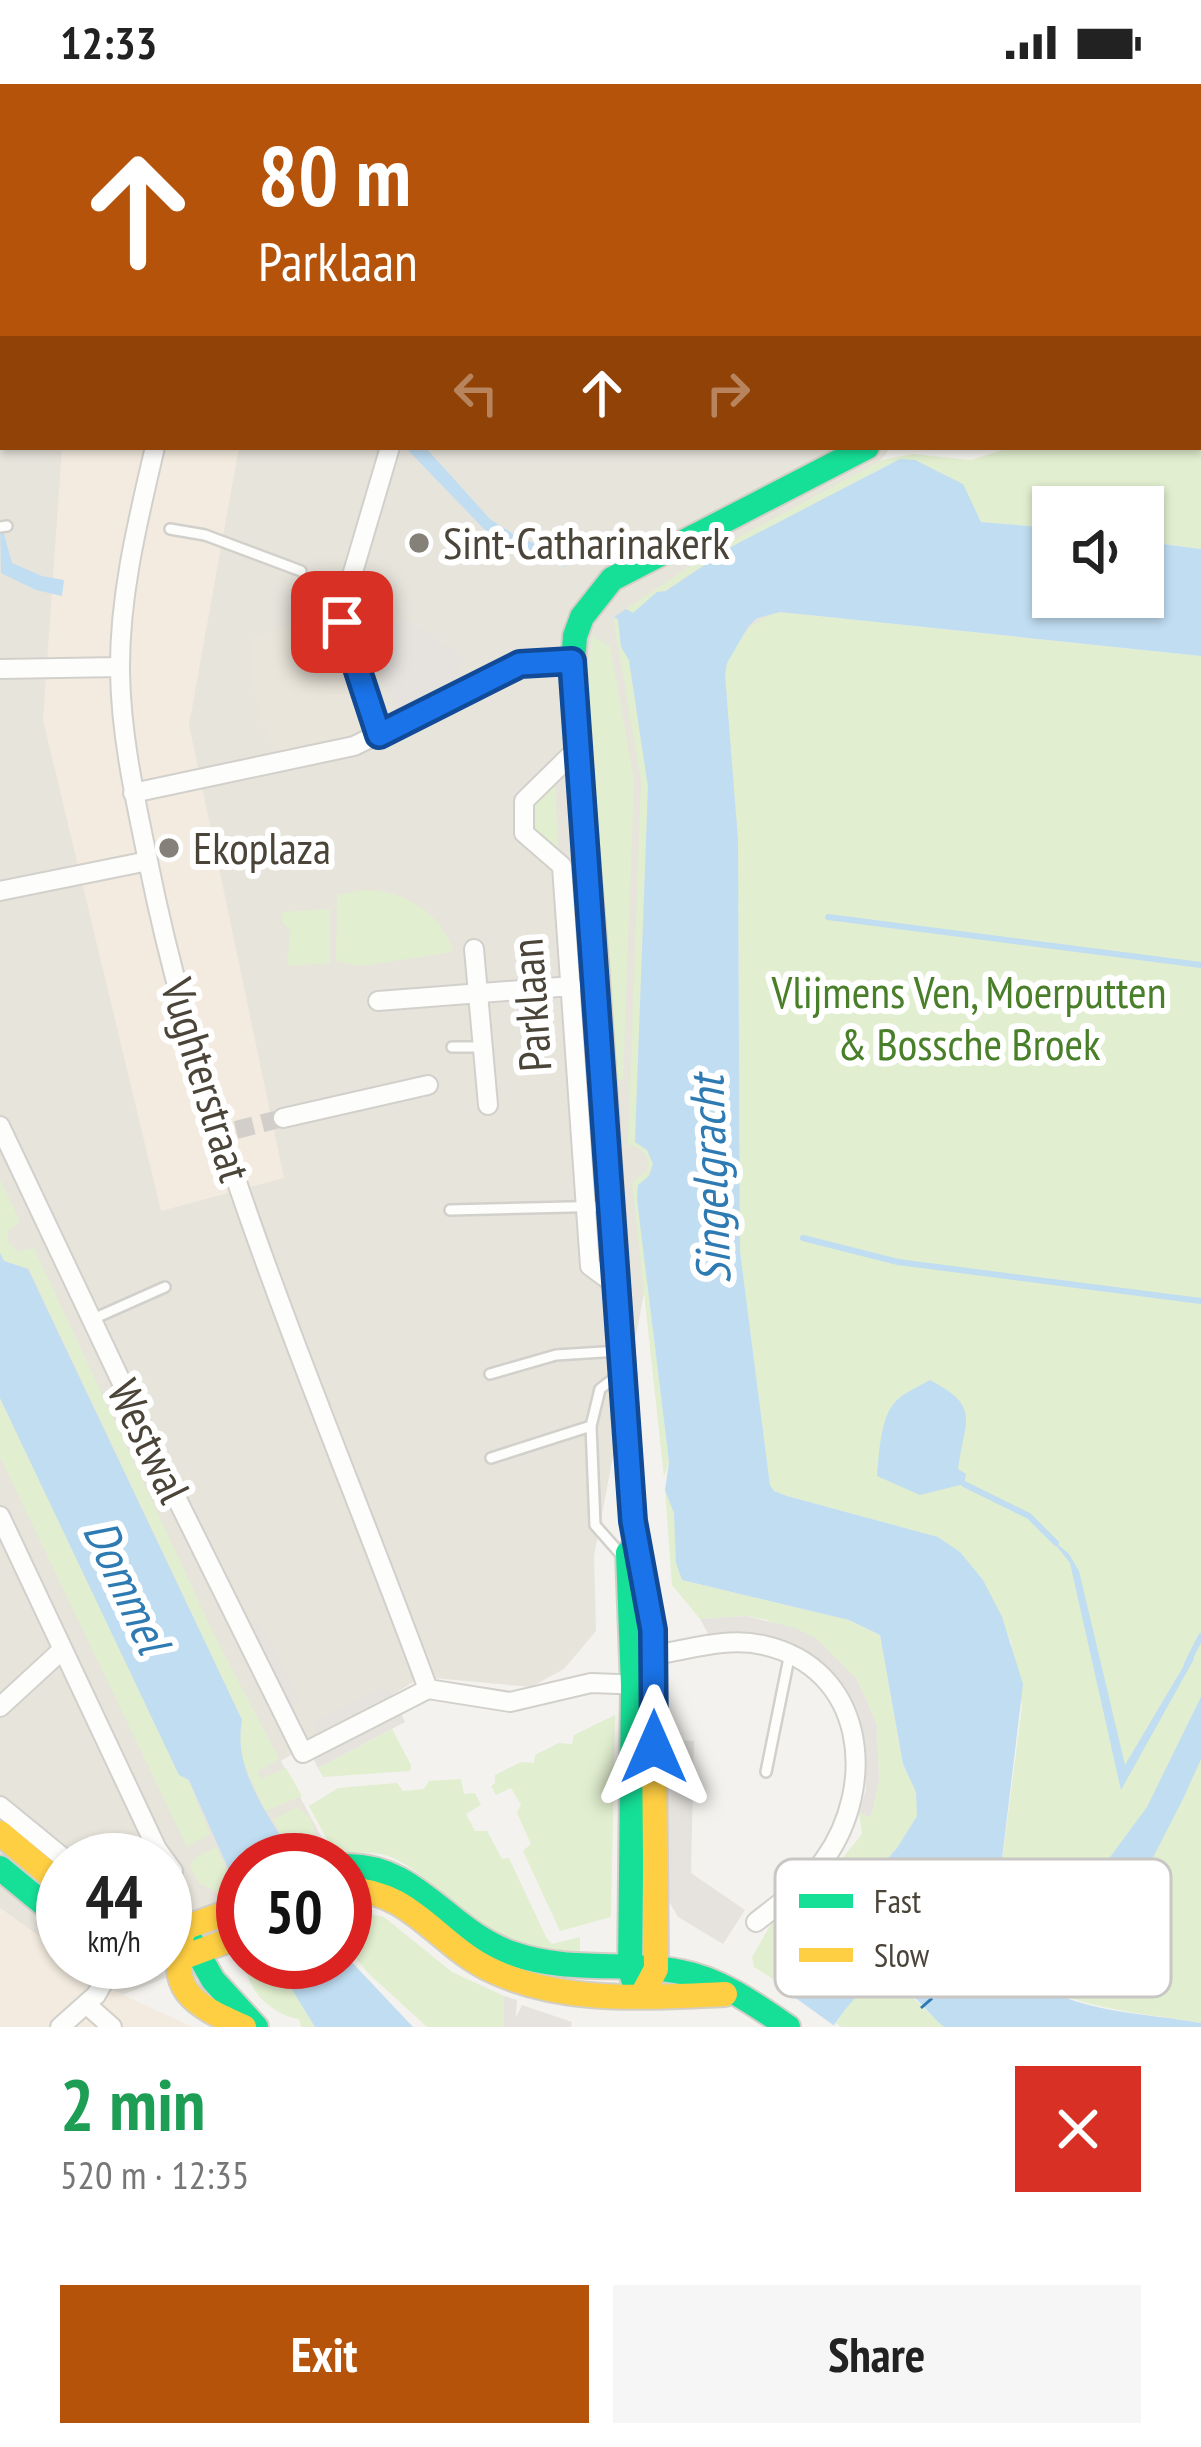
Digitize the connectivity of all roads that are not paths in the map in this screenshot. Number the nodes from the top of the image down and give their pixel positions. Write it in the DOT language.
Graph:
graph roads {
  1 [pos="155,450"];
  2 [pos="389,450"];
  3 [pos="861,450"];
  4 [pos="170,529"];
  5 [pos="301,571"];
  6 [pos="572,661"];
  7 [pos="120,667"];
  8 [pos="0,669"];
  9 [pos="379,735"];
  10 [pos="581,746"];
  11 [pos="134,793"];
  12 [pos="148,862"];
  13 [pos="0,892"];
  14 [pos="474,949"];
  15 [pos="572,986"];
  16 [pos="476,991"];
  17 [pos="378,1001"];
  18 [pos="452,1047"];
  19 [pos="480,1047"];
  20 [pos="428,1085"];
  21 [pos="488,1105"];
  22 [pos="283,1118"];
  23 [pos="0,1126"];
  24 [pos="598,1206"];
  25 [pos="450,1210"];
  26 [pos="165,1288"];
  27 [pos="91,1320"];
  28 [pos="621,1361"];
  29 [pos="490,1374"];
  30 [pos="591,1426"];
  31 [pos="490,1458"];
  32 [pos="0,1516"];
  33 [pos="633,1521"];
  34 [pos="6,1549"];
  35 [pos="627,1561"];
  36 [pos="62,1650"];
  37 [pos="790,1652"];
  38 [pos="644,1656"];
  39 [pos="643,1685"];
  40 [pos="428,1689"];
  41 [pos="0,1707"];
  42 [pos="766,1772"];
  43 [pos="0,1806"];
  44 [pos="0,1833"];
  45 [pos="149,1833"];
  46 [pos="36,1835"];
  47 [pos="825,1859"];
  48 [pos="36,1863"];
  49 [pos="372,1866"];
  50 [pos="0,1868"];
  51 [pos="372,1890"];
  52 [pos="36,1898"];
  53 [pos="775,1907"];
  54 [pos="756,1922"];
  55 [pos="192,1966"];
  56 [pos="643,1970"];
  57 [pos="98,1989"];
  58 [pos="181,1989"];
  59 [pos="642,1994"];
  60 [pos="731,1994"];
  61 [pos="86,2004"];
  62 [pos="778,2019"];
  63 [pos="60,2027"];
  64 [pos="112,2027"];
  65 [pos="244,2027"];
  66 [pos="256,2027"];
  1 -- 7 [label="street, Vughterstraat"];
  2 -- 9 [label="street"];
  3 -- 6 [label="main road"];
  4 -- 5 [label="lane"];
  6 -- 9 [label="street"];
  6 -- 10 [label="main road, Parklaan"];
  7 -- 8 [label="street"];
  7 -- 11 [label="street, Vughterstraat"];
  9 -- 11 [label="street"];
  10 -- 15 [label="street, Parklaan"];
  10 -- 24 [label="main road, Parklaan"];
  11 -- 12 [label="street, Vughterstraat"];
  12 -- 13 [label="street"];
  12 -- 40 [label="street, Vughterstraat"];
  14 -- 16 [label="street"];
  15 -- 16 [label="street"];
  15 -- 24 [label="street, Parklaan"];
  16 -- 17 [label="street"];
  16 -- 19 [label="street"];
  18 -- 19 [label="lane"];
  19 -- 21 [label="street"];
  20 -- 22 [label="street"];
  23 -- 27 [label="street, Westwal"];
  24 -- 25 [label="lane"];
  24 -- 28 [label="main road, Parklaan"];
  26 -- 27 [label="lane"];
  27 -- 40 [label="street, Westwal"];
  28 -- 29 [label="lane"];
  28 -- 30 [label="lane"];
  28 -- 33 [label="main road, Parklaan"];
  30 -- 31 [label="lane"];
  30 -- 35 [label="lane"];
  32 -- 34 [label="street"];
  33 -- 35 [label="main road"];
  33 -- 38 [label="main road"];
  34 -- 36 [label="street"];
  35 -- 38 [label="main road"];
  36 -- 41 [label="street"];
  36 -- 45 [label="street"];
  37 -- 38 [label="street"];
  37 -- 42 [label="lane"];
  37 -- 47 [label="street"];
  38 -- 39 [label="main road"];
  39 -- 40 [label="street"];
  39 -- 56 [label="main road"];
  43 -- 46 [label="street"];
  44 -- 48 [label="main road"];
  49 -- 56 [label="main road"];
  50 -- 52 [label="main road"];
  51 -- 59 [label="main road"];
  53 -- 54 [label="street"];
  55 -- 66 [label="main road"];
  56 -- 59 [label="main road"];
  56 -- 60 [label="main road"];
  57 -- 61 [label="street"];
  58 -- 65 [label="main road"];
  59 -- 60 [label="main road"];
  60 -- 62 [label="main road"];
  61 -- 63 [label="street"];
  61 -- 64 [label="street"];
}
